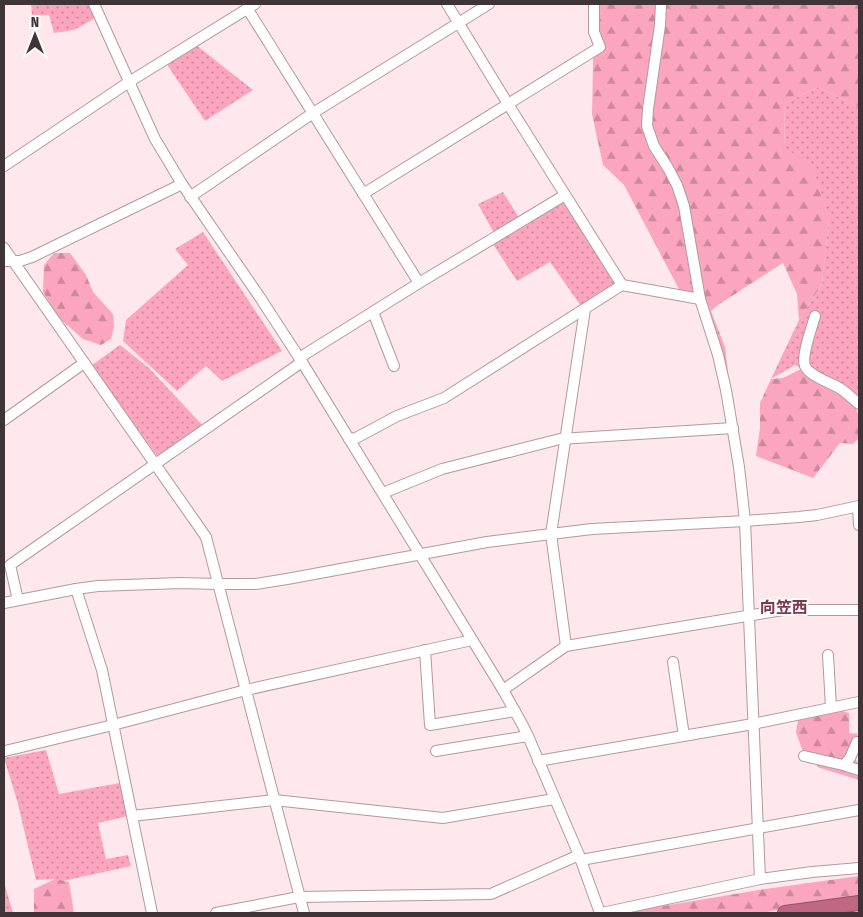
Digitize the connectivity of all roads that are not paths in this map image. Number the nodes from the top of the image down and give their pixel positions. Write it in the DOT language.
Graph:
graph roads {
  1 [pos="94,4"];
  2 [pos="447,4"];
  3 [pos="489,4"];
  4 [pos="594,4"];
  5 [pos="661,4"];
  6 [pos="251,6"];
  7 [pos="458,23"];
  8 [pos="129,82"];
  9 [pos="508,104"];
  10 [pos="313,113"];
  11 [pos="4,166"];
  12 [pos="182,184"];
  13 [pos="363,194"];
  14 [pos="565,195"];
  15 [pos="190,197"];
  16 [pos="4,248"];
  17 [pos="8,261"];
  18 [pos="419,283"];
  19 [pos="622,286"];
  20 [pos="700,300"];
  21 [pos="585,309"];
  22 [pos="373,312"];
  23 [pos="815,316"];
  24 [pos="300,360"];
  25 [pos="84,363"];
  26 [pos="394,366"];
  27 [pos="859,404"];
  28 [pos="4,420"];
  29 [pos="733,428"];
  30 [pos="566,438"];
  31 [pos="349,439"];
  32 [pos="156,464"];
  33 [pos="383,493"];
  34 [pos="858,507"];
  35 [pos="745,521"];
  36 [pos="859,525"];
  37 [pos="550,534"];
  38 [pos="420,555"];
  39 [pos="218,584"];
  40 [pos="76,589"];
  41 [pos="18,600"];
  42 [pos="4,603"];
  43 [pos="859,610"];
  44 [pos="749,617"];
  45 [pos="472,640"];
  46 [pos="566,646"];
  47 [pos="425,650"];
  48 [pos="828,655"];
  49 [pos="673,662"];
  50 [pos="246,690"];
  51 [pos="503,690"];
  52 [pos="859,702"];
  53 [pos="831,708"];
  54 [pos="515,711"];
  55 [pos="753,724"];
  56 [pos="113,725"];
  57 [pos="528,736"];
  58 [pos="684,736"];
  59 [pos="857,742"];
  60 [pos="5,751"];
  61 [pos="436,751"];
  62 [pos="804,756"];
  63 [pos="538,761"];
  64 [pos="844,765"];
  65 [pos="859,770"];
  66 [pos="554,799"];
  67 [pos="274,800"];
  68 [pos="859,810"];
  69 [pos="132,816"];
  70 [pos="758,829"];
  71 [pos="580,858"];
  72 [pos="859,868"];
  73 [pos="760,879"];
  74 [pos="299,897"];
  75 [pos="859,903"];
  76 [pos="152,913"];
  77 [pos="216,913"];
  78 [pos="304,913"];
  79 [pos="601,913"];
  80 [pos="785,913"];
  1 -- 8 [label="street"];
  2 -- 7 [label="street"];
  3 -- 7 [label="street"];
  4 -- 9 [label="street"];
  5 -- 20 [label="street"];
  6 -- 8 [label="street"];
  6 -- 10 [label="street"];
  7 -- 9 [label="street"];
  7 -- 10 [label="street"];
  8 -- 11 [label="street"];
  8 -- 12 [label="street"];
  9 -- 13 [label="street"];
  9 -- 14 [label="street"];
  10 -- 13 [label="street"];
  10 -- 15 [label="street"];
  12 -- 15 [label="street"];
  12 -- 17 [label="street"];
  13 -- 18 [label="street"];
  14 -- 18 [label="street"];
  14 -- 19 [label="street"];
  15 -- 24 [label="street"];
  16 -- 17 [label="street"];
  17 -- 25 [label="street"];
  18 -- 22 [label="street"];
  19 -- 20 [label="street"];
  19 -- 21 [label="street"];
  20 -- 29 [label="street"];
  21 -- 30 [label="street"];
  21 -- 31 [label="street"];
  22 -- 24 [label="street"];
  22 -- 26 [label="street"];
  23 -- 27 [label="street"];
  24 -- 31 [label="street"];
  24 -- 32 [label="street"];
  25 -- 28 [label="street"];
  25 -- 32 [label="street"];
  29 -- 30 [label="street"];
  29 -- 35 [label="street"];
  30 -- 33 [label="street"];
  30 -- 37 [label="street"];
  31 -- 33 [label="street"];
  32 -- 39 [label="street"];
  32 -- 41 [label="street"];
  33 -- 38 [label="street"];
  34 -- 35 [label="street"];
  34 -- 36 [label="street"];
  35 -- 37 [label="street"];
  35 -- 44 [label="street"];
  37 -- 38 [label="street"];
  37 -- 46 [label="street"];
  38 -- 39 [label="street"];
  38 -- 45 [label="street"];
  39 -- 40 [label="street"];
  39 -- 50 [label="street"];
  40 -- 41 [label="street"];
  40 -- 56 [label="street"];
  41 -- 42 [label="street"];
  43 -- 44 [label="street"];
  44 -- 46 [label="street"];
  44 -- 55 [label="street"];
  45 -- 47 [label="street"];
  45 -- 51 [label="street"];
  46 -- 51 [label="street"];
  47 -- 50 [label="street"];
  47 -- 54 [label="street"];
  48 -- 53 [label="street"];
  49 -- 58 [label="street"];
  50 -- 56 [label="street"];
  50 -- 67 [label="street"];
  51 -- 54 [label="street"];
  52 -- 53 [label="street"];
  53 -- 55 [label="street"];
  54 -- 57 [label="street"];
  55 -- 58 [label="street"];
  55 -- 70 [label="street"];
  56 -- 60 [label="street"];
  56 -- 69 [label="street"];
  57 -- 61 [label="street"];
  57 -- 63 [label="street"];
  58 -- 63 [label="street"];
  59 -- 64 [label="street"];
  62 -- 64 [label="street"];
  63 -- 66 [label="street"];
  64 -- 65 [label="street"];
  66 -- 67 [label="street"];
  66 -- 71 [label="street"];
  67 -- 69 [label="street"];
  67 -- 74 [label="street"];
  68 -- 70 [label="street"];
  69 -- 76 [label="street"];
  70 -- 71 [label="street"];
  70 -- 73 [label="street"];
  71 -- 74 [label="street"];
  71 -- 79 [label="street"];
  72 -- 73 [label="street"];
  73 -- 79 [label="street"];
  74 -- 77 [label="street"];
  74 -- 78 [label="street"];
  75 -- 80 [label="highway"];
}
